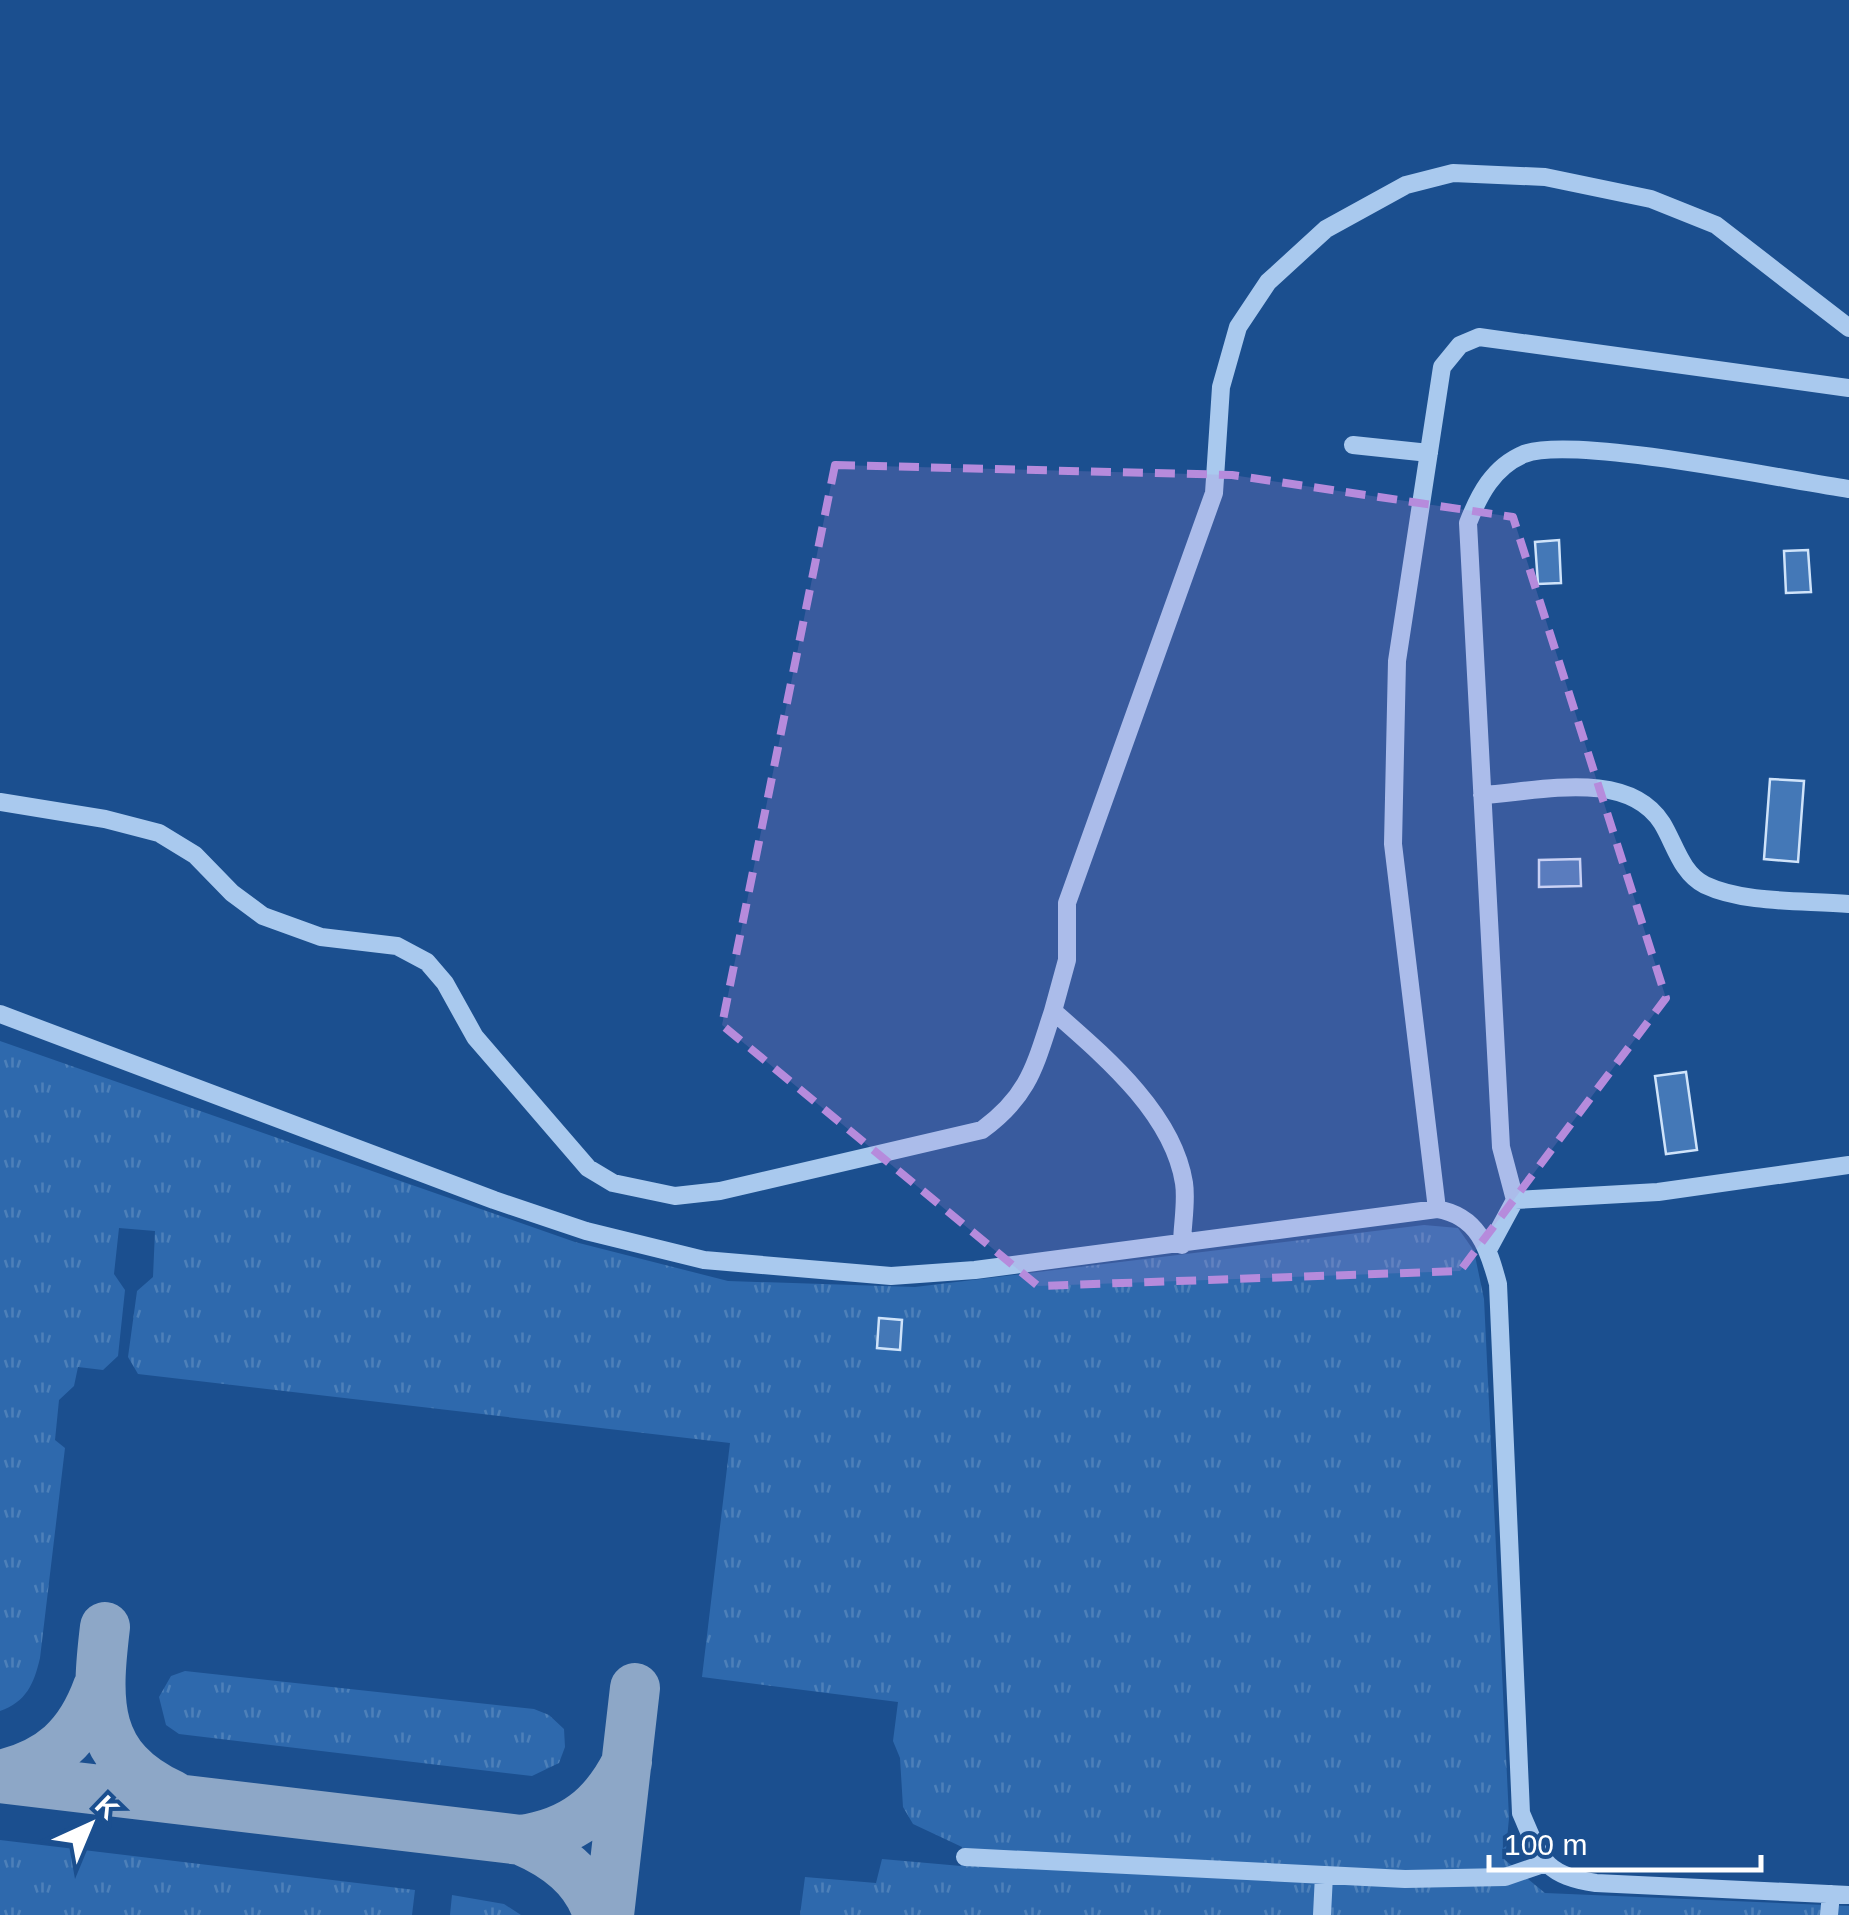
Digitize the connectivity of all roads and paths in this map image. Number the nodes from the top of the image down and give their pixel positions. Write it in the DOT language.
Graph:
graph roads {
  1 [pos="1849,328"];
  2 [pos="1849,388"];
  3 [pos="1353,445"];
  4 [pos="1429,453"];
  5 [pos="1849,490"];
  6 [pos="1482,795"];
  7 [pos="0,802"];
  8 [pos="1849,904"];
  9 [pos="1053,1011"];
  10 [pos="0,1014"];
  11 [pos="1849,1165"];
  12 [pos="1514,1200"];
  13 [pos="1436,1209"];
  14 [pos="1182,1245"];
  15 [pos="1488,1248"];
  16 [pos="966,1857"];
  17 [pos="1543,1864"];
  18 [pos="1324,1875"];
  19 [pos="1840,1895"];
  20 [pos="1322,1915"];
  21 [pos="1829,1915"];
  1 -- 9 [label="lane"];
  2 -- 4 [label="lane"];
  3 -- 4 [label="lane"];
  4 -- 13 [label="lane"];
  5 -- 6 [label="lane"];
  6 -- 8 [label="lane"];
  6 -- 12 [label="lane"];
  7 -- 9 [label="lane"];
  9 -- 14 [label="lane"];
  10 -- 14 [label="lane"];
  11 -- 12 [label="lane"];
  12 -- 15 [label="lane"];
  13 -- 14 [label="lane"];
  13 -- 15 [label="lane"];
  15 -- 17 [label="lane"];
  16 -- 18 [label="lane"];
  17 -- 18 [label="lane"];
  17 -- 19 [label="lane"];
  18 -- 20 [label="lane"];
  19 -- 21 [label="lane"];
}
